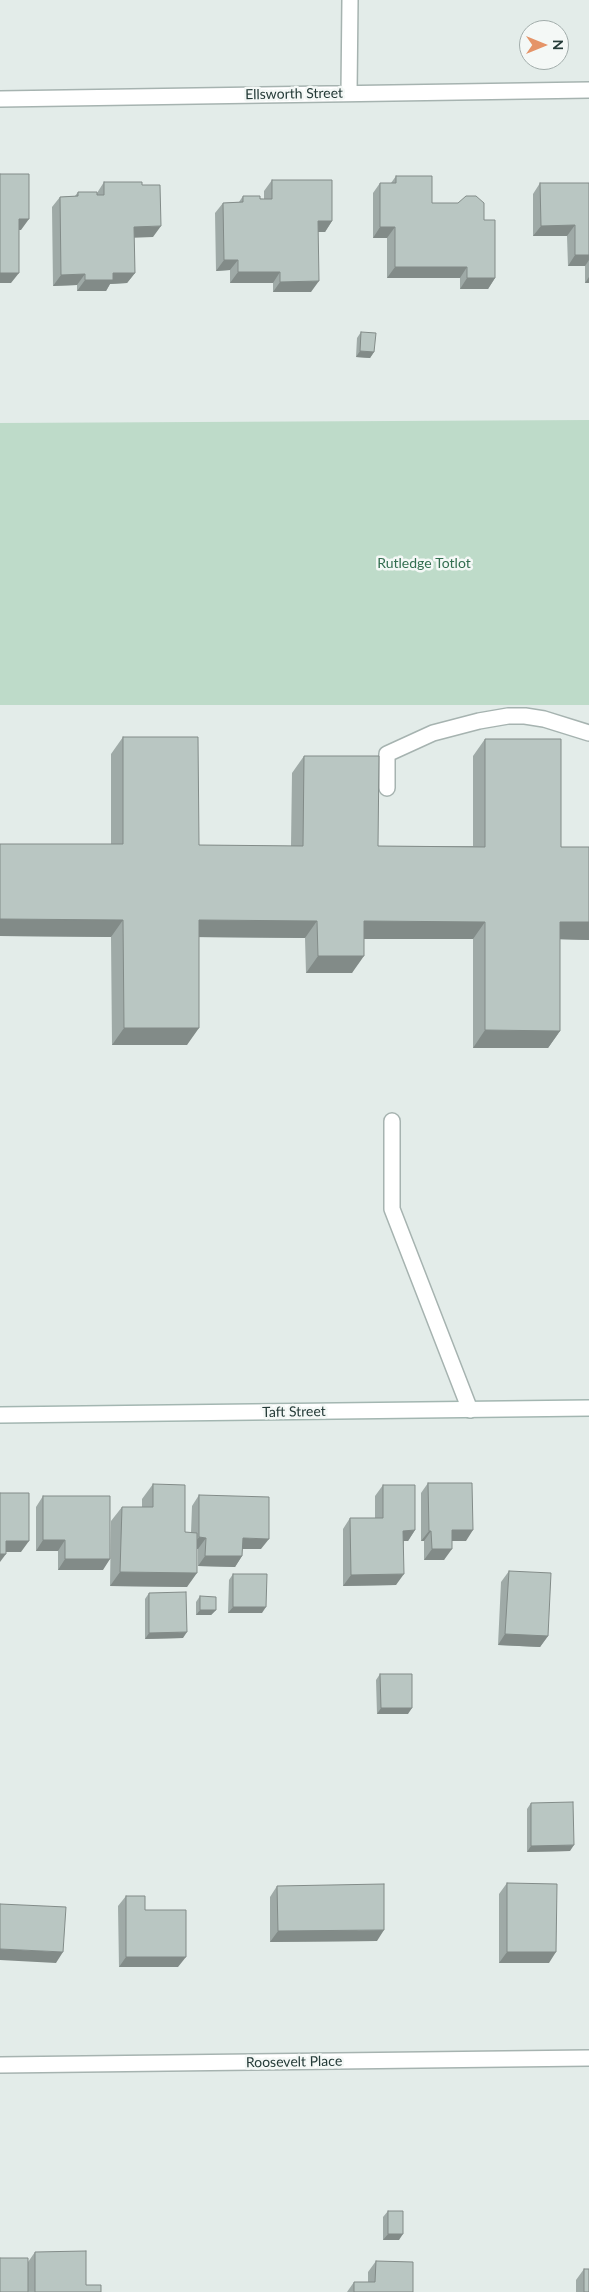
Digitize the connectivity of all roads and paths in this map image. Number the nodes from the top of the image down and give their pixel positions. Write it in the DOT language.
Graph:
graph roads {
  1 [pos="350,0"];
  2 [pos="589,90"];
  3 [pos="349,93"];
  4 [pos="0,99"];
  5 [pos="589,734"];
  6 [pos="387,788"];
  7 [pos="392,1121"];
  8 [pos="589,1408"];
  9 [pos="470,1410"];
  10 [pos="0,1415"];
  11 [pos="589,2058"];
  12 [pos="0,2065"];
  1 -- 3 [label="street"];
  2 -- 3 [label="street, Ellsworth Street"];
  3 -- 4 [label="street, Ellsworth Street"];
  5 -- 6 [label="street"];
  7 -- 9 [label="street"];
  8 -- 9 [label="street, Taft Street"];
  9 -- 10 [label="street, Taft Street"];
  11 -- 12 [label="street, Roosevelt Place"];
}
